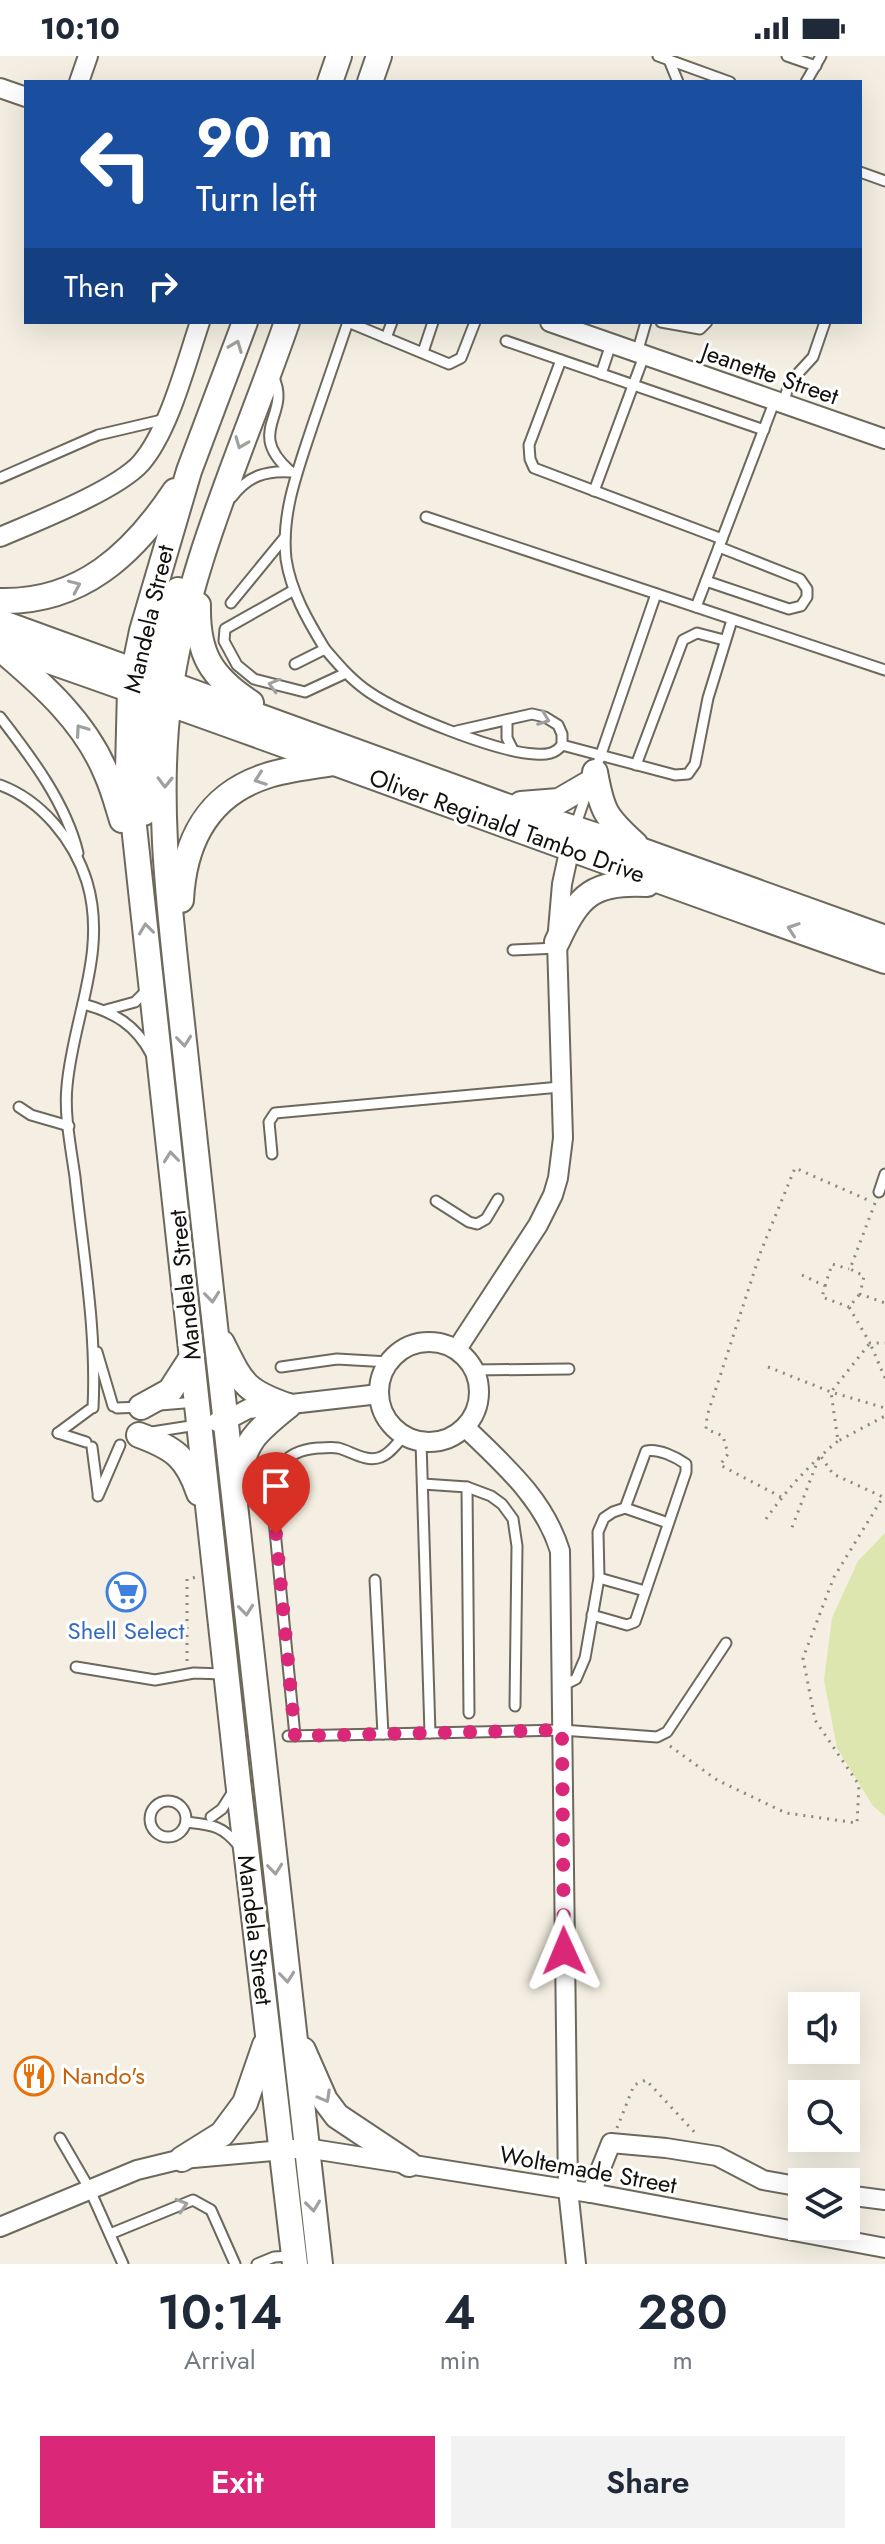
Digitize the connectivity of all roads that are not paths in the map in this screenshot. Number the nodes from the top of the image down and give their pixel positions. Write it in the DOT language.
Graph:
graph roads {
  1 [pos="88,56"];
  2 [pos="339,56"];
  3 [pos="379,56"];
  4 [pos="658,56"];
  5 [pos="787,56"];
  6 [pos="821,56"];
  7 [pos="669,60"];
  8 [pos="816,66"];
  9 [pos="80,80"];
  10 [pos="331,80"];
  11 [pos="371,80"];
  12 [pos="677,80"];
  13 [pos="724,80"];
  14 [pos="807,80"];
  15 [pos="1,92"];
  16 [pos="24,97"];
  17 [pos="862,173"];
  18 [pos="885,181"];
  19 [pos="199,324"];
  20 [pos="244,324"];
  21 [pos="286,324"];
  22 [pos="347,324"];
  23 [pos="353,324"];
  24 [pos="391,324"];
  25 [pos="432,324"];
  26 [pos="474,324"];
  27 [pos="556,324"];
  28 [pos="646,324"];
  29 [pos="672,324"];
  30 [pos="705,324"];
  31 [pos="824,324"];
  32 [pos="386,338"];
  33 [pos="506,341"];
  34 [pos="611,344"];
  35 [pos="423,352"];
  36 [pos="640,354"];
  37 [pos="561,360"];
  38 [pos="270,370"];
  39 [pos="601,374"];
  40 [pos="633,385"];
  41 [pos="779,402"];
  42 [pos="166,419"];
  43 [pos="764,430"];
  44 [pos="885,439"];
  45 [pos="189,471"];
  46 [pos="293,472"];
  47 [pos="0,478"];
  48 [pos="594,491"];
  49 [pos="426,517"];
  50 [pos="212,521"];
  51 [pos="0,537"];
  52 [pos="285,537"];
  53 [pos="721,543"];
  54 [pos="198,563"];
  55 [pos="706,581"];
  56 [pos="294,590"];
  57 [pos="656,594"];
  58 [pos="0,601"];
  59 [pos="231,603"];
  60 [pos="696,607"];
  61 [pos="732,620"];
  62 [pos="0,622"];
  63 [pos="724,640"];
  64 [pos="0,646"];
  65 [pos="325,649"];
  66 [pos="295,664"];
  67 [pos="885,670"];
  68 [pos="346,673"];
  69 [pos="137,678"];
  70 [pos="165,696"];
  71 [pos="0,717"];
  72 [pos="507,720"];
  73 [pos="283,723"];
  74 [pos="454,732"];
  75 [pos="562,745"];
  76 [pos="513,750"];
  77 [pos="336,763"];
  78 [pos="636,765"];
  79 [pos="595,770"];
  80 [pos="0,785"];
  81 [pos="503,805"];
  82 [pos="572,838"];
  83 [pos="643,851"];
  84 [pos="82,868"];
  85 [pos="140,880"];
  86 [pos="674,886"];
  87 [pos="885,938"];
  88 [pos="558,945"];
  89 [pos="513,950"];
  90 [pos="885,961"];
  91 [pos="176,969"];
  92 [pos="152,978"];
  93 [pos="83,1004"];
  94 [pos="106,1010"];
  95 [pos="163,1076"];
  96 [pos="560,1087"];
  97 [pos="19,1107"];
  98 [pos="69,1126"];
  99 [pos="272,1154"];
  100 [pos="885,1174"];
  101 [pos="879,1192"];
  102 [pos="498,1199"];
  103 [pos="436,1201"];
  104 [pos="216,1330"];
  105 [pos="93,1341"];
  106 [pos="457,1349"];
  107 [pos="192,1357"];
  108 [pos="389,1362"];
  109 [pos="281,1367"];
  110 [pos="569,1369"];
  111 [pos="474,1370"];
  112 [pos="379,1394"];
  113 [pos="288,1406"];
  114 [pos="123,1407"];
  115 [pos="223,1410"];
  116 [pos="197,1413"];
  117 [pos="466,1428"];
  118 [pos="128,1439"];
  119 [pos="412,1439"];
  120 [pos="423,1484"];
  121 [pos="467,1487"];
  122 [pos="233,1499"];
  123 [pos="625,1508"];
  124 [pos="668,1523"];
  125 [pos="209,1526"];
  126 [pos="599,1578"];
  127 [pos="375,1580"];
  128 [pos="645,1591"];
  129 [pos="592,1615"];
  130 [pos="726,1643"];
  131 [pos="76,1667"];
  132 [pos="227,1674"];
  133 [pos="562,1686"];
  134 [pos="515,1706"];
  135 [pos="469,1713"];
  136 [pos="562,1730"];
  137 [pos="430,1733"];
  138 [pos="383,1734"];
  139 [pos="238,1781"];
  140 [pos="211,1817"];
  141 [pos="186,1822"];
  142 [pos="246,1855"];
  143 [pos="292,2026"];
  144 [pos="268,2031"];
  145 [pos="60,2138"];
  146 [pos="294,2148"];
  147 [pos="182,2159"];
  148 [pos="409,2164"];
  149 [pos="788,2184"];
  150 [pos="89,2188"];
  151 [pos="568,2189"];
  152 [pos="591,2193"];
  153 [pos="860,2197"];
  154 [pos="885,2200"];
  155 [pos="0,2227"];
  156 [pos="110,2234"];
  157 [pos="885,2248"];
  158 [pos="295,2260"];
  159 [pos="123,2264"];
  160 [pos="235,2264"];
  161 [pos="257,2264"];
  162 [pos="320,2264"];
  163 [pos="576,2264"];
  1 -- 9 [label="street"];
  2 -- 10 [label="main road"];
  3 -- 11 [label="main road"];
  4 -- 7 [label="lane"];
  5 -- 8 [label="lane"];
  6 -- 8 [label="lane"];
  7 -- 12 [label="lane"];
  7 -- 13 [label="lane"];
  8 -- 14 [label="lane"];
  15 -- 16 [label="street"];
  17 -- 18 [label="lane"];
  19 -- 42 [label="street"];
  45 -- 20 [label="main road, Mandela Street, one-way"];
  21 -- 38 [label="main road, Mandela Street"];
  22 -- 46 [label="lane"];
  23 -- 32 [label="lane"];
  24 -- 32 [label="lane"];
  25 -- 35 [label="lane"];
  26 -- 35 [label="lane"];
  27 -- 34 [label="street, Jeanette Street"];
  28 -- 36 [label="lane"];
  29 -- 30 [label="lane"];
  31 -- 41 [label="lane"];
  32 -- 35 [label="lane"];
  33 -- 37 [label="lane"];
  34 -- 36 [label="street, Jeanette Street"];
  34 -- 39 [label="lane"];
  36 -- 40 [label="lane"];
  36 -- 41 [label="street, Jeanette Street"];
  37 -- 39 [label="lane"];
  37 -- 48 [label="lane"];
  38 -- 46 [label="lane"];
  38 -- 50 [label="main road, Mandela Street, one-way"];
  39 -- 40 [label="lane"];
  40 -- 43 [label="lane"];
  40 -- 48 [label="lane"];
  41 -- 43 [label="lane"];
  41 -- 44 [label="street, Jeanette Street"];
  42 -- 47 [label="lane"];
  42 -- 51 [label="street"];
  43 -- 53 [label="lane"];
  58 -- 45 [label="main road, one-way"];
  45 -- 69 [label="main road, Mandela Street"];
  46 -- 50 [label="lane"];
  46 -- 52 [label="lane"];
  48 -- 53 [label="lane"];
  49 -- 57 [label="lane"];
  50 -- 54 [label="main road, Mandela Street"];
  52 -- 56 [label="lane"];
  52 -- 59 [label="lane"];
  53 -- 55 [label="lane"];
  53 -- 55 [label="lane"];
  54 -- 69 [label="main road"];
  54 -- 70 [label="main road, Mandela Street"];
  54 -- 73 [label="main road"];
  55 -- 60 [label="lane"];
  56 -- 65 [label="lane"];
  68 -- 56 [label="lane, one-way"];
  57 -- 60 [label="lane"];
  57 -- 79 [label="lane"];
  60 -- 61 [label="lane"];
  61 -- 63 [label="lane"];
  61 -- 67 [label="lane"];
  62 -- 69 [label="main road"];
  63 -- 78 [label="lane"];
  63 -- 78 [label="lane"];
  64 -- 69 [label="main road"];
  85 -- 64 [label="main road, one-way"];
  65 -- 66 [label="lane"];
  65 -- 68 [label="lane"];
  68 -- 74 [label="lane"];
  69 -- 70 [label="main road, Oliver Reginald Tambo Drive"];
  69 -- 85 [label="main road, Mandela Street"];
  70 -- 73 [label="main road, Oliver Reginald Tambo Drive"];
  70 -- 77 [label="main road, Oliver Reginald Tambo Drive"];
  70 -- 85 [label="main road"];
  70 -- 91 [label="main road, Mandela Street, one-way"];
  71 -- 84 [label="lane"];
  72 -- 74 [label="lane"];
  72 -- 75 [label="lane, one-way"];
  72 -- 76 [label="lane"];
  73 -- 81 [label="main road, Oliver Reginald Tambo Drive"];
  74 -- 76 [label="lane"];
  75 -- 76 [label="lane"];
  75 -- 79 [label="lane"];
  77 -- 82 [label="main road, Oliver Reginald Tambo Drive"];
  77 -- 91 [label="main road, one-way"];
  78 -- 79 [label="lane"];
  79 -- 81 [label="main road"];
  79 -- 82 [label="lane"];
  79 -- 83 [label="main road"];
  80 -- 84 [label="lane"];
  81 -- 82 [label="main road, Oliver Reginald Tambo Drive"];
  82 -- 83 [label="main road, Oliver Reginald Tambo Drive"];
  82 -- 86 [label="main road, Oliver Reginald Tambo Drive"];
  82 -- 88 [label="street"];
  83 -- 87 [label="main road, Oliver Reginald Tambo Drive"];
  84 -- 93 [label="lane"];
  92 -- 85 [label="main road, Mandela Street, one-way"];
  86 -- 88 [label="main road"];
  90 -- 86 [label="main road, Oliver Reginald Tambo Drive, one-way"];
  88 -- 89 [label="lane"];
  88 -- 96 [label="street"];
  91 -- 104 [label="main road, Mandela Street, one-way"];
  92 -- 94 [label="lane"];
  92 -- 95 [label="main road, Mandela Street"];
  93 -- 94 [label="lane"];
  93 -- 98 [label="lane"];
  94 -- 95 [label="lane"];
  107 -- 95 [label="main road, Mandela Street, one-way"];
  96 -- 99 [label="lane"];
  96 -- 106 [label="street"];
  97 -- 98 [label="lane"];
  98 -- 105 [label="lane"];
  100 -- 101 [label="lane"];
  102 -- 103 [label="lane"];
  104 -- 113 [label="main road"];
  104 -- 115 [label="main road, Mandela Street"];
  105 -- 114 [label="lane"];
  105 -- 118 [label="lane"];
  106 -- 108 [label="street"];
  106 -- 111 [label="street"];
  107 -- 114 [label="main road"];
  107 -- 116 [label="main road, Mandela Street"];
  108 -- 109 [label="lane"];
  108 -- 112 [label="street"];
  110 -- 111 [label="lane"];
  111 -- 117 [label="street"];
  112 -- 113 [label="street"];
  112 -- 119 [label="street"];
  113 -- 115 [label="street"];
  113 -- 122 [label="main road"];
  114 -- 116 [label="lane"];
  115 -- 116 [label="street"];
  115 -- 122 [label="main road, Mandela Street"];
  116 -- 118 [label="lane"];
  116 -- 125 [label="main road, Mandela Street"];
  117 -- 119 [label="street"];
  117 -- 133 [label="street"];
  118 -- 125 [label="main road"];
  119 -- 120 [label="lane"];
  119 -- 138 [label="lane"];
  120 -- 121 [label="lane"];
  120 -- 137 [label="lane"];
  121 -- 134 [label="lane"];
  121 -- 135 [label="lane"];
  122 -- 143 [label="main road, Mandela Street, one-way"];
  123 -- 124 [label="lane"];
  123 -- 124 [label="lane"];
  123 -- 126 [label="lane"];
  124 -- 128 [label="lane"];
  125 -- 132 [label="main road, Mandela Street"];
  126 -- 128 [label="lane"];
  126 -- 129 [label="lane"];
  127 -- 138 [label="lane"];
  128 -- 129 [label="lane"];
  129 -- 133 [label="lane"];
  130 -- 136 [label="lane"];
  131 -- 132 [label="lane"];
  132 -- 139 [label="main road, Mandela Street"];
  133 -- 136 [label="street"];
  136 -- 137 [label="lane"];
  136 -- 151 [label="street"];
  137 -- 138 [label="lane"];
  139 -- 140 [label="lane"];
  139 -- 142 [label="main road, Mandela Street"];
  141 -- 141 [label="lane"];
  141 -- 142 [label="lane"];
  142 -- 144 [label="main road, Mandela Street"];
  143 -- 146 [label="main road, Mandela Street"];
  143 -- 148 [label="main road, one-way"];
  144 -- 146 [label="main road, Mandela Street"];
  144 -- 147 [label="main road"];
  145 -- 150 [label="lane"];
  146 -- 147 [label="street, Woltemade Street"];
  146 -- 148 [label="street, Woltemade Street"];
  146 -- 158 [label="main road, Mandela Street"];
  146 -- 162 [label="main road, Mandela Street, one-way"];
  147 -- 150 [label="street, Woltemade Street"];
  148 -- 151 [label="street, Woltemade Street"];
  149 -- 152 [label="street"];
  150 -- 155 [label="street, Woltemade Street"];
  150 -- 156 [label="lane"];
  151 -- 152 [label="street, Woltemade Street"];
  151 -- 163 [label="street"];
  152 -- 157 [label="street, Woltemade Street"];
  153 -- 154 [label="street"];
  156 -- 159 [label="lane"];
  156 -- 160 [label="lane, one-way"];
  158 -- 161 [label="lane"];
}
